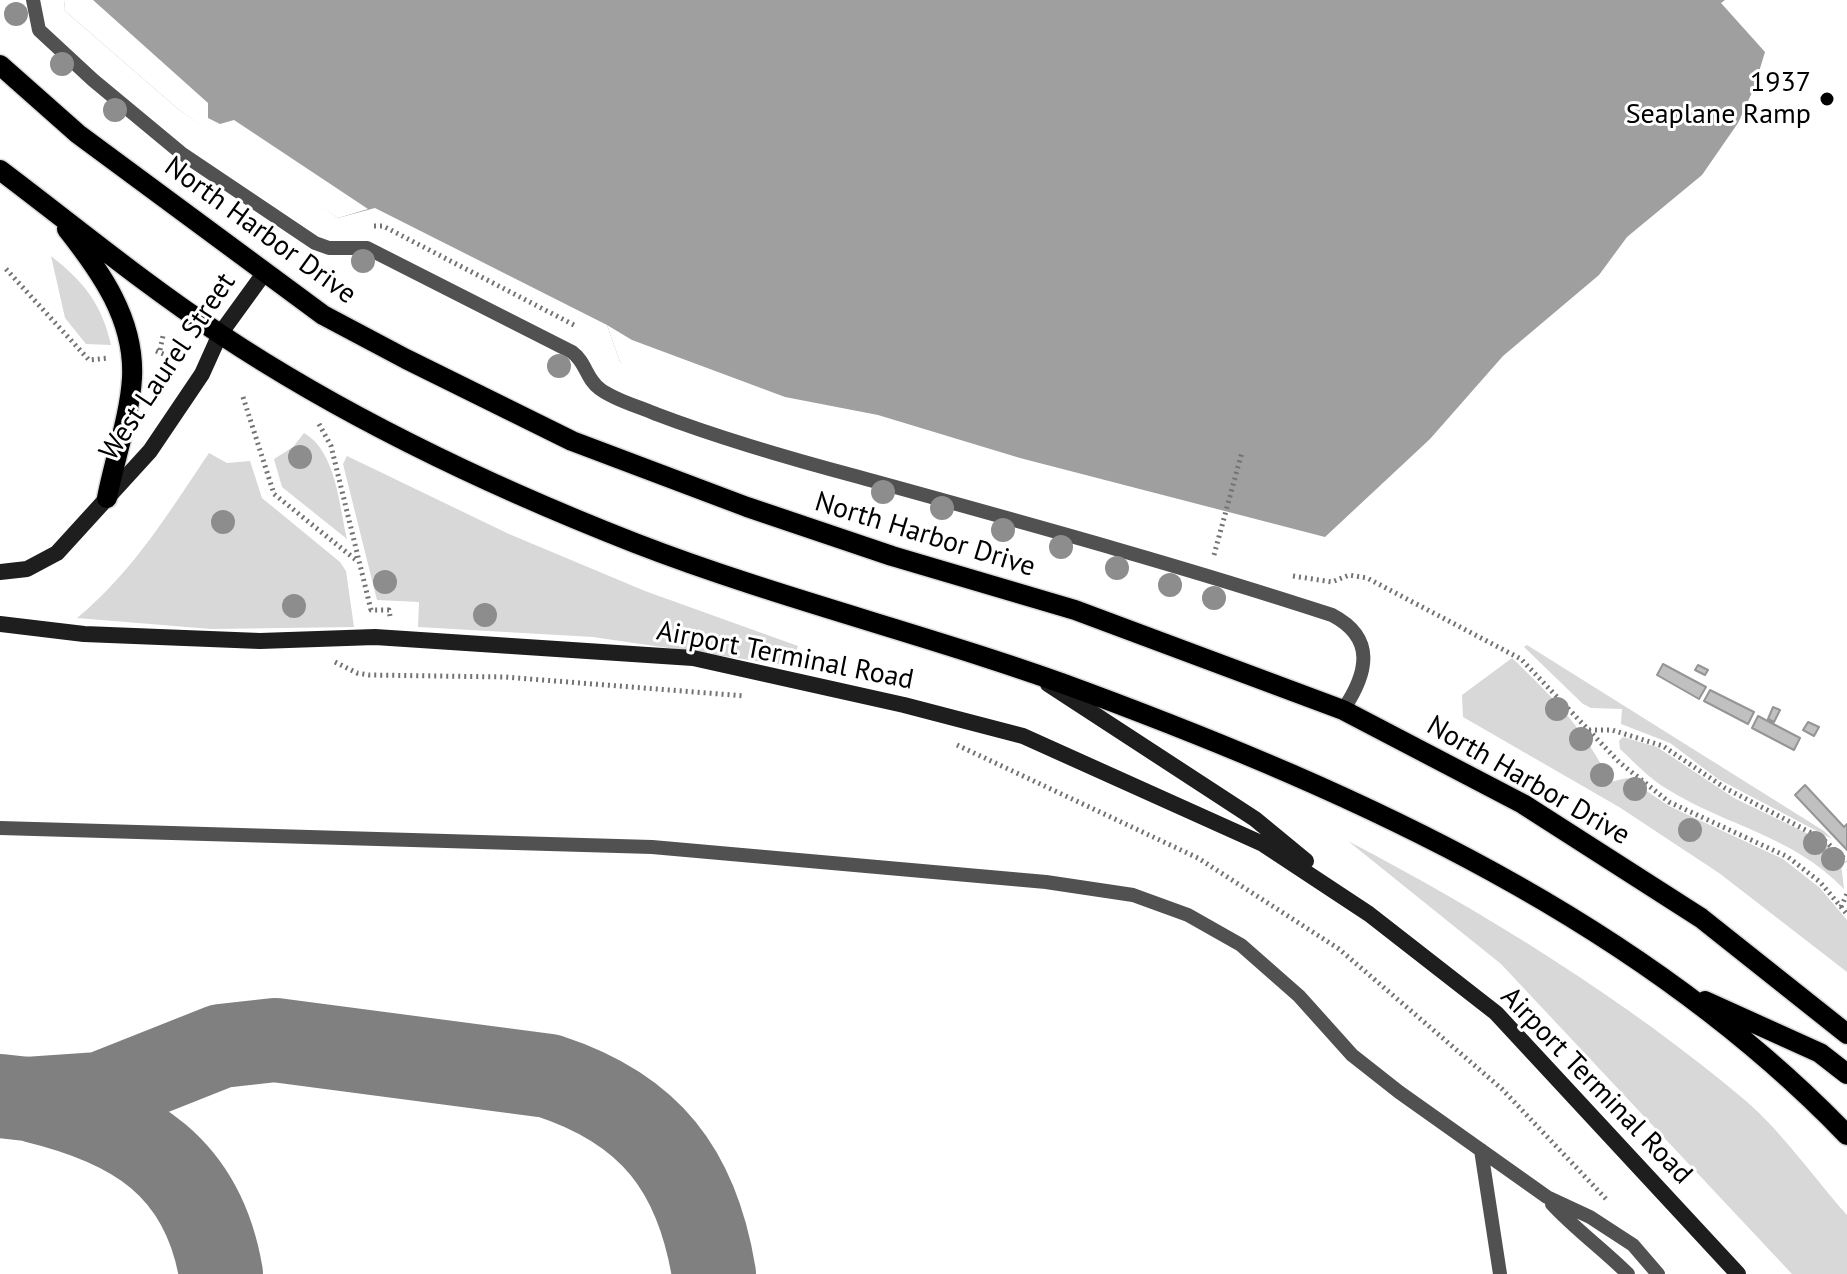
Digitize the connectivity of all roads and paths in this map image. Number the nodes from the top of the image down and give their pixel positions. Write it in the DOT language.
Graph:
graph roads {
  1 [pos="33,0"];
  2 [pos="0,65"];
  3 [pos="0,170"];
  4 [pos="50,208"];
  5 [pos="6,269"];
  6 [pos="265,272"];
  7 [pos="220,334"];
  8 [pos="163,336"];
  9 [pos="160,350"];
  10 [pos="151,352"];
  11 [pos="114,358"];
  12 [pos="176,359"];
  13 [pos="243,397"];
  14 [pos="317,419"];
  15 [pos="1242,452"];
  16 [pos="107,498"];
  17 [pos="1214,555"];
  18 [pos="357,561"];
  19 [pos="0,572"];
  20 [pos="0,624"];
  21 [pos="391,626"];
  22 [pos="357,673"];
  23 [pos="1030,673"];
  24 [pos="396,676"];
  25 [pos="1343,710"];
  26 [pos="1588,730"];
  27 [pos="0,828"];
  28 [pos="1847,861"];
  29 [pos="1847,894"];
  30 [pos="1841,907"];
  31 [pos="1369,914"];
  32 [pos="1669,985"];
  33 [pos="1847,1034"];
  34 [pos="1847,1074"];
  35 [pos="1847,1135"];
  36 [pos="1481,1150"];
  37 [pos="1547,1197"];
  38 [pos="1500,1274"];
  39 [pos="1628,1274"];
  40 [pos="1658,1274"];
  41 [pos="1738,1274"];
  1 -- 25 [label="lane"];
  2 -- 6 [label="main road, North Harbor Drive"];
  3 -- 4 [label="main road"];
  4 -- 7 [label="main road"];
  4 -- 16 [label="main road"];
  5 -- 11 [label="path"];
  6 -- 7 [label="main road, West Laurel Street"];
  6 -- 25 [label="main road, North Harbor Drive"];
  7 -- 16 [label="main road, West Laurel Street"];
  7 -- 23 [label="main road"];
  8 -- 9 [label="path"];
  9 -- 10 [label="path"];
  9 -- 12 [label="path"];
  13 -- 18 [label="path"];
  14 -- 18 [label="path"];
  15 -- 17 [label="path"];
  16 -- 19 [label="main road, West Laurel Street"];
  18 -- 21 [label="path"];
  20 -- 31 [label="main road, Airport Terminal Road"];
  22 -- 24 [label="path"];
  23 -- 31 [label="main road, Airport Terminal Road"];
  23 -- 32 [label="main road"];
  25 -- 33 [label="main road, North Harbor Drive"];
  26 -- 28 [label="path"];
  27 -- 36 [label="lane"];
  29 -- 30 [label="path"];
  31 -- 41 [label="main road, Airport Terminal Road"];
  32 -- 34 [label="main road"];
  32 -- 35 [label="main road"];
  36 -- 37 [label="lane"];
  36 -- 38 [label="lane"];
  37 -- 39 [label="lane"];
  37 -- 40 [label="lane"];
}
